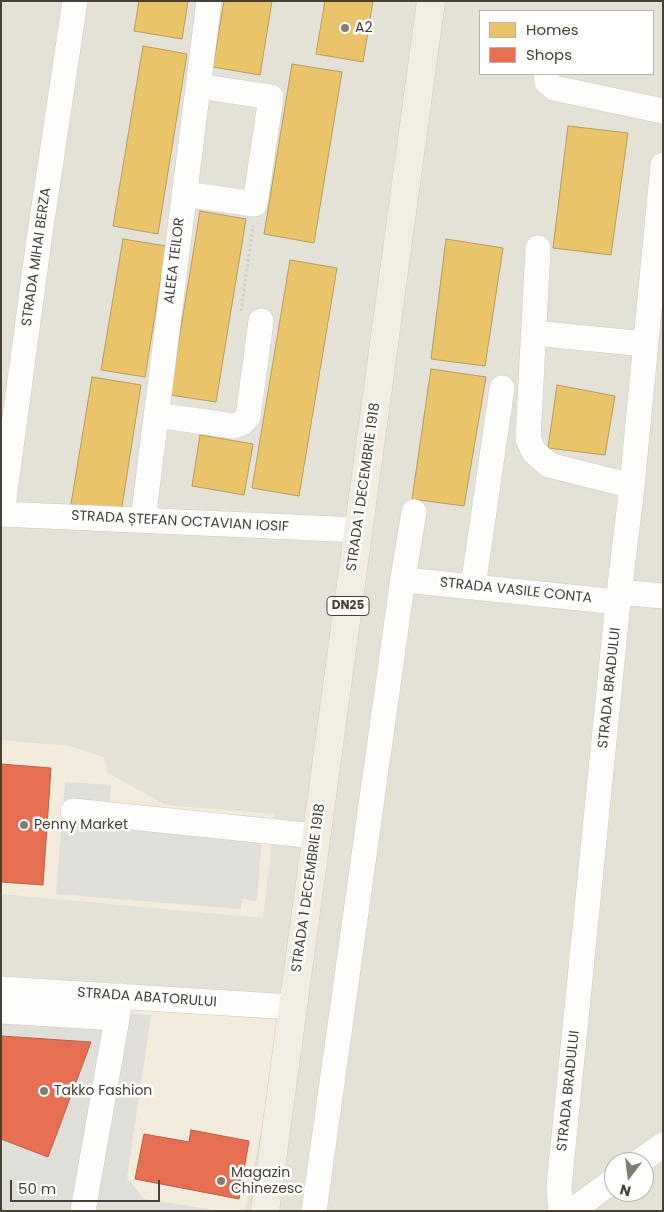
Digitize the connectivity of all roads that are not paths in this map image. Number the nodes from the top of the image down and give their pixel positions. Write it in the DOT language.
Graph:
graph roads {
  1 [pos="75,1"];
  2 [pos="209,1"];
  3 [pos="431,1"];
  4 [pos="546,75"];
  5 [pos="198,86"];
  6 [pos="663,111"];
  7 [pos="663,165"];
  8 [pos="184,194"];
  9 [pos="538,248"];
  10 [pos="261,321"];
  11 [pos="534,333"];
  12 [pos="645,344"];
  13 [pos="502,388"];
  14 [pos="156,415"];
  15 [pos="632,486"];
  16 [pos="414,512"];
  17 [pos="2,514"];
  18 [pos="144,520"];
  19 [pos="359,530"];
  20 [pos="415,581"];
  21 [pos="473,587"];
  22 [pos="663,596"];
  23 [pos="619,597"];
  24 [pos="74,811"];
  25 [pos="316,836"];
  26 [pos="1,989"];
  27 [pos="119,1007"];
  28 [pos="292,1007"];
  29 [pos="1,1011"];
  30 [pos="604,1187"];
  31 [pos="83,1211"];
  32 [pos="265,1211"];
  33 [pos="314,1211"];
  34 [pos="561,1211"];
  35 [pos="572,1211"];
  1 -- 17 [label="street, STRADA MIHAI BERZA"];
  2 -- 5 [label="street, ALEEA TEILOR"];
  3 -- 19 [label="main road, STRADA 1 DECEMBRIE 1918 / DN25"];
  4 -- 6 [label="street"];
  5 -- 8 [label="street, ALEEA TEILOR"];
  5 -- 8 [label="street"];
  7 -- 12 [label="street, STRADA BRADULUI"];
  8 -- 14 [label="street, ALEEA TEILOR"];
  9 -- 11 [label="street"];
  10 -- 14 [label="street"];
  11 -- 12 [label="street"];
  11 -- 15 [label="street"];
  12 -- 15 [label="street, STRADA BRADULUI"];
  13 -- 21 [label="street"];
  14 -- 18 [label="street, ALEEA TEILOR"];
  15 -- 23 [label="street, STRADA BRADULUI"];
  16 -- 33 [label="street"];
  17 -- 18 [label="street, STRADA ȘTEFAN OCTAVIAN IOSIF"];
  18 -- 19 [label="street, STRADA ȘTEFAN OCTAVIAN IOSIF"];
  19 -- 25 [label="main road, STRADA 1 DECEMBRIE 1918 / DN25"];
  20 -- 21 [label="street, STRADA VASILE CONTA"];
  21 -- 23 [label="street, STRADA VASILE CONTA"];
  22 -- 23 [label="street, STRADA VASILE CONTA"];
  23 -- 34 [label="street, STRADA BRADULUI"];
  24 -- 25 [label="street"];
  25 -- 28 [label="main road, STRADA 1 DECEMBRIE 1918 / DN25"];
  26 -- 27 [label="street, STRADA ABATORULUI"];
  27 -- 28 [label="street, STRADA ABATORULUI"];
  27 -- 29 [label="street"];
  27 -- 31 [label="street"];
  28 -- 32 [label="main road, STRADA 1 DECEMBRIE 1918 / DN25"];
  30 -- 35 [label="street"];
}
